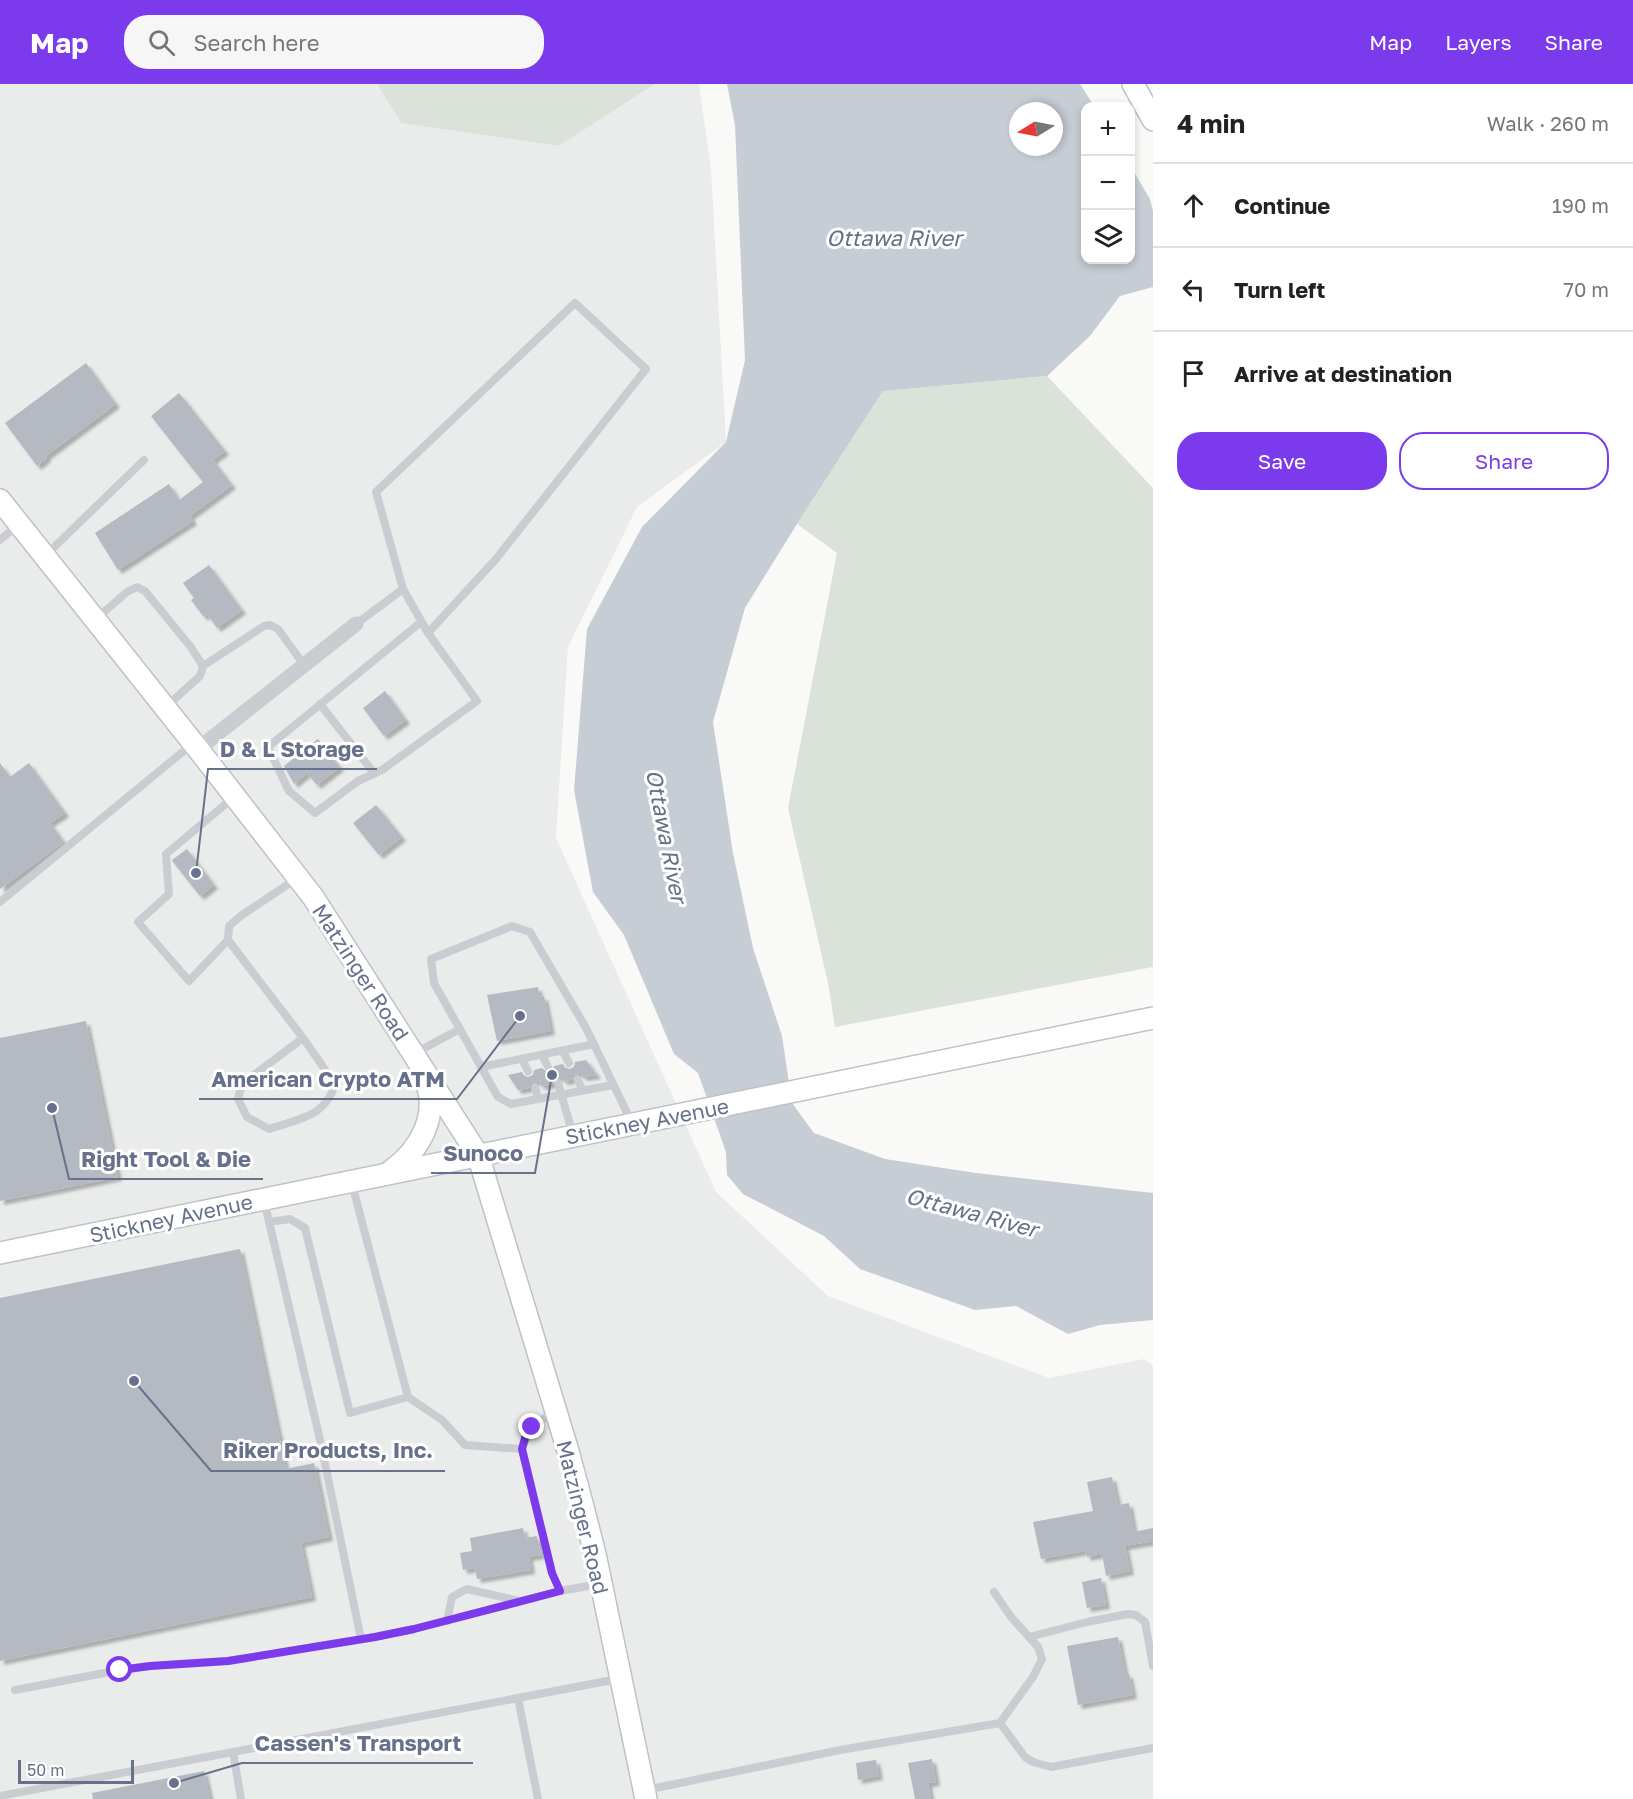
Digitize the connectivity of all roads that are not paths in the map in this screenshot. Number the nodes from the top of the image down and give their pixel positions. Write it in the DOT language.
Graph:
graph roads {
  1 [pos="1133,84"];
  2 [pos="1153,120"];
  3 [pos="144,460"];
  4 [pos="0,500"];
  5 [pos="19,524"];
  6 [pos="0,540"];
  7 [pos="45,556"];
  8 [pos="403,589"];
  9 [pos="95,619"];
  10 [pos="421,622"];
  11 [pos="356,624"];
  12 [pos="428,633"];
  13 [pos="304,665"];
  14 [pos="203,666"];
  15 [pos="320,704"];
  16 [pos="166,707"];
  17 [pos="196,746"];
  18 [pos="374,773"];
  19 [pos="236,796"];
  20 [pos="298,879"];
  21 [pos="0,902"];
  22 [pos="228,940"];
  23 [pos="1153,1018"];
  24 [pos="460,1029"];
  25 [pos="303,1038"];
  26 [pos="594,1044"];
  27 [pos="564,1050"];
  28 [pos="542,1055"];
  29 [pos="416,1058"];
  30 [pos="522,1059"];
  31 [pos="569,1063"];
  32 [pos="481,1067"];
  33 [pos="548,1067"];
  34 [pos="528,1071"];
  35 [pos="577,1079"];
  36 [pos="558,1083"];
  37 [pos="614,1085"];
  38 [pos="535,1087"];
  39 [pos="584,1090"];
  40 [pos="562,1094"];
  41 [pos="538,1099"];
  42 [pos="633,1124"];
  43 [pos="574,1136"];
  44 [pos="478,1155"];
  45 [pos="387,1174"];
  46 [pos="352,1181"];
  47 [pos="264,1199"];
  48 [pos="269,1222"];
  49 [pos="0,1253"];
  50 [pos="408,1397"];
  51 [pos="555,1410"];
  52 [pos="522,1449"];
  53 [pos="601,1584"];
  54 [pos="560,1591"];
  55 [pos="994,1592"];
  56 [pos="521,1601"];
  57 [pos="447,1621"];
  58 [pos="1029,1636"];
  59 [pos="362,1639"];
  60 [pos="1153,1666"];
  61 [pos="620,1678"];
  62 [pos="15,1690"];
  63 [pos="518,1698"];
  64 [pos="1000,1723"];
  65 [pos="1153,1748"];
  66 [pos="233,1752"];
  67 [pos="645,1794"];
  68 [pos="0,1796"];
  69 [pos="241,1799"];
  70 [pos="538,1799"];
  1 -- 2 [label="street"];
  3 -- 7 [label="lane"];
  4 -- 5 [label="street, Matzinger Road"];
  5 -- 6 [label="lane"];
  5 -- 7 [label="street, Matzinger Road"];
  7 -- 9 [label="street, Matzinger Road"];
  8 -- 10 [label="lane"];
  8 -- 11 [label="lane"];
  8 -- 12 [label="lane"];
  9 -- 14 [label="lane"];
  9 -- 16 [label="street, Matzinger Road"];
  10 -- 12 [label="lane"];
  10 -- 15 [label="lane"];
  11 -- 13 [label="street"];
  12 -- 18 [label="lane"];
  13 -- 14 [label="lane"];
  13 -- 17 [label="street"];
  14 -- 16 [label="lane"];
  15 -- 18 [label="lane"];
  15 -- 18 [label="lane"];
  16 -- 17 [label="street, Matzinger Road"];
  17 -- 19 [label="street, Matzinger Road"];
  17 -- 21 [label="lane"];
  19 -- 20 [label="street, Matzinger Road"];
  19 -- 22 [label="lane"];
  20 -- 22 [label="lane"];
  20 -- 29 [label="street, Matzinger Road"];
  22 -- 25 [label="lane"];
  23 -- 42 [label="street, Stickney Avenue"];
  24 -- 26 [label="lane"];
  24 -- 29 [label="lane"];
  24 -- 32 [label="lane"];
  25 -- 25 [label="lane"];
  26 -- 27 [label="lane"];
  26 -- 37 [label="lane"];
  27 -- 28 [label="lane"];
  27 -- 31 [label="lane"];
  28 -- 30 [label="lane"];
  28 -- 33 [label="lane"];
  29 -- 44 [label="street, Matzinger Road"];
  29 -- 45 [label="street"];
  30 -- 32 [label="lane"];
  30 -- 34 [label="lane"];
  32 -- 41 [label="lane"];
  35 -- 39 [label="lane"];
  36 -- 40 [label="lane"];
  37 -- 39 [label="lane"];
  37 -- 42 [label="lane"];
  38 -- 41 [label="lane"];
  39 -- 40 [label="lane"];
  40 -- 41 [label="lane"];
  40 -- 43 [label="lane"];
  42 -- 43 [label="street, Stickney Avenue"];
  43 -- 44 [label="street, Stickney Avenue"];
  44 -- 45 [label="street, Stickney Avenue"];
  44 -- 51 [label="street, Matzinger Road"];
  45 -- 46 [label="street, Stickney Avenue"];
  46 -- 47 [label="street, Stickney Avenue"];
  46 -- 50 [label="lane"];
  47 -- 48 [label="lane"];
  47 -- 49 [label="street, Stickney Avenue"];
  48 -- 50 [label="lane"];
  48 -- 59 [label="lane"];
  50 -- 52 [label="lane"];
  51 -- 52 [label="lane"];
  51 -- 53 [label="street, Matzinger Road"];
  52 -- 54 [label="lane"];
  53 -- 54 [label="lane"];
  53 -- 61 [label="street, Matzinger Road"];
  54 -- 56 [label="lane"];
  55 -- 58 [label="lane"];
  56 -- 57 [label="lane"];
  56 -- 57 [label="lane"];
  57 -- 59 [label="lane"];
  58 -- 60 [label="lane"];
  58 -- 64 [label="lane"];
  59 -- 62 [label="lane"];
  61 -- 63 [label="lane"];
  61 -- 67 [label="street, Matzinger Road"];
  63 -- 66 [label="lane"];
  63 -- 70 [label="lane"];
  64 -- 65 [label="lane"];
  64 -- 67 [label="lane"];
  66 -- 68 [label="lane"];
  66 -- 69 [label="lane"];
}
